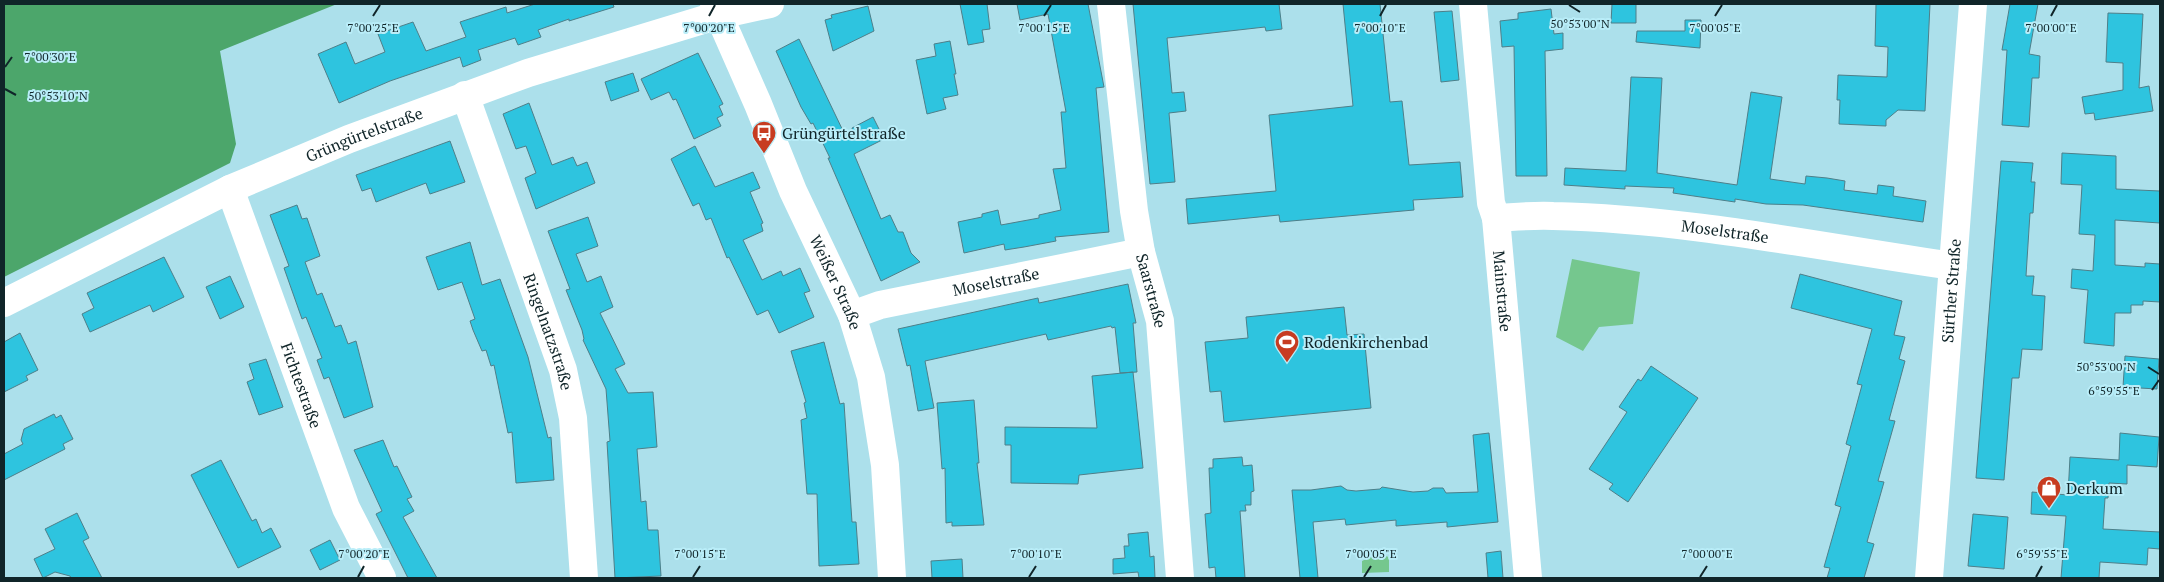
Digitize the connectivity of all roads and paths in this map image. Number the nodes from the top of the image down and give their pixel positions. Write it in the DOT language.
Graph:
graph roads {
  1 [pos="770,4"];
  2 [pos="1111,4"];
  3 [pos="1473,4"];
  4 [pos="1973,4"];
  5 [pos="716,9"];
  6 [pos="464,96"];
  7 [pos="230,189"];
  8 [pos="1496,218"];
  9 [pos="1142,252"];
  10 [pos="1953,266"];
  11 [pos="4,303"];
  12 [pos="852,315"];
  13 [pos="382,578"];
  14 [pos="584,578"];
  15 [pos="892,578"];
  16 [pos="1180,578"];
  17 [pos="1528,578"];
  18 [pos="1929,578"];
  1 -- 5 [label="street, Grüngürtelstraße"];
  2 -- 9 [label="street, Saarstraße"];
  3 -- 8 [label="street, Mainstraße"];
  4 -- 10 [label="street, Sürther Straße"];
  5 -- 6 [label="street, Grüngürtelstraße"];
  5 -- 12 [label="street, Weißer Straße"];
  6 -- 7 [label="street, Grüngürtelstraße"];
  6 -- 14 [label="street, Ringelnatzstraße"];
  7 -- 11 [label="street, Grüngürtelstraße"];
  7 -- 13 [label="street, Fichtestraße"];
  8 -- 10 [label="street, Moselstraße"];
  8 -- 17 [label="street, Mainstraße"];
  9 -- 12 [label="street, Moselstraße"];
  9 -- 16 [label="street, Saarstraße"];
  10 -- 18 [label="street, Sürther Straße"];
  12 -- 15 [label="street, Weißer Straße"];
}
